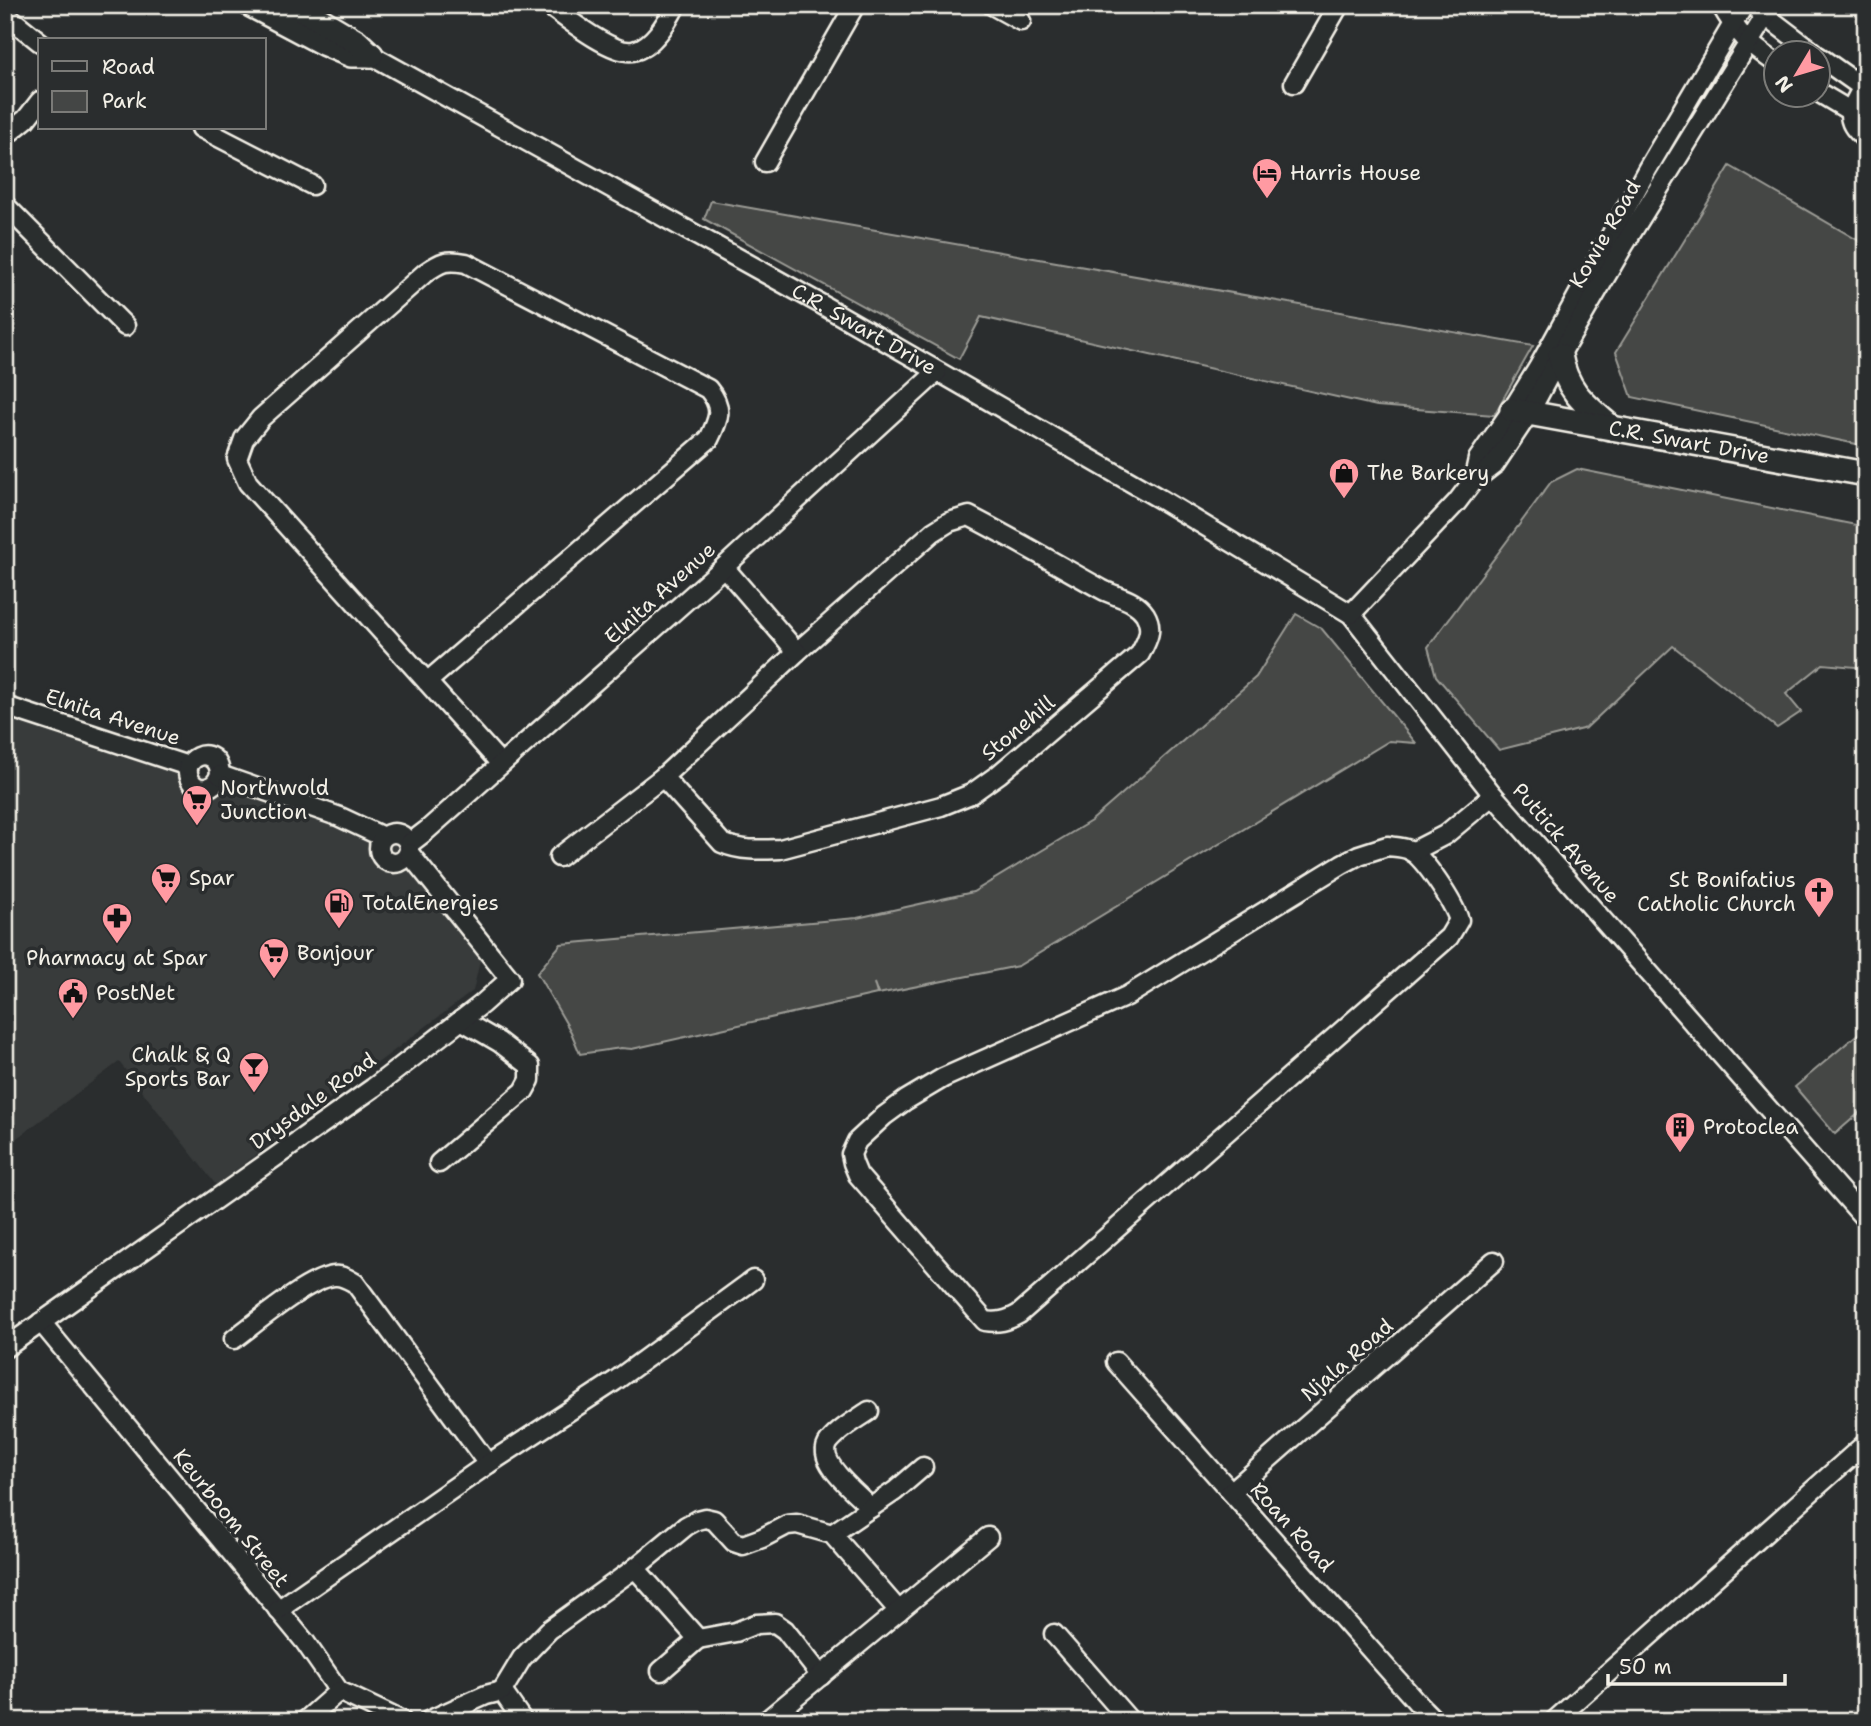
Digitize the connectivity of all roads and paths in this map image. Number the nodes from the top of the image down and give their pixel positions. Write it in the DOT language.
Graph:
graph roads {
  1 [pos="251,5"];
  2 [pos="295,5"];
  3 [pos="548,5"];
  4 [pos="676,5"];
  5 [pos="855,5"];
  6 [pos="992,5"];
  7 [pos="1339,5"];
  8 [pos="1721,5"];
  9 [pos="1744,5"];
  10 [pos="1763,9"];
  11 [pos="8,12"];
  12 [pos="1021,20"];
  13 [pos="1732,25"];
  14 [pos="1797,38"];
  15 [pos="38,40"];
  16 [pos="1748,43"];
  17 [pos="1762,53"];
  18 [pos="371,55"];
  19 [pos="1832,65"];
  20 [pos="1293,83"];
  21 [pos="1864,84"];
  22 [pos="1832,100"];
  23 [pos="38,104"];
  24 [pos="1850,111"];
  25 [pos="205,130"];
  26 [pos="5,136"];
  27 [pos="1866,140"];
  28 [pos="765,162"];
  29 [pos="312,185"];
  30 [pos="5,205"];
  31 [pos="125,326"];
  32 [pos="1560,355"];
  33 [pos="937,372"];
  34 [pos="1521,412"];
  35 [pos="1612,428"];
  36 [pos="1866,474"];
  37 [pos="724,567"];
  38 [pos="1351,614"];
  39 [pos="797,652"];
  40 [pos="427,682"];
  41 [pos="5,706"];
  42 [pos="501,764"];
  43 [pos="663,777"];
  44 [pos="1493,795"];
  45 [pos="383,837"];
  46 [pos="409,848"];
  47 [pos="1412,852"];
  48 [pos="559,857"];
  49 [pos="461,1020"];
  50 [pos="439,1163"];
  51 [pos="1866,1220"];
  52 [pos="1494,1261"];
  53 [pos="753,1280"];
  54 [pos="41,1322"];
  55 [pos="234,1339"];
  56 [pos="5,1348"];
  57 [pos="1116,1362"];
  58 [pos="869,1411"];
  59 [pos="1866,1443"];
  60 [pos="488,1464"];
  61 [pos="923,1467"];
  62 [pos="1231,1493"];
  63 [pos="870,1508"];
  64 [pos="832,1534"];
  65 [pos="988,1537"];
  66 [pos="635,1568"];
  67 [pos="278,1610"];
  68 [pos="899,1611"];
  69 [pos="1054,1634"];
  70 [pos="698,1639"];
  71 [pos="661,1671"];
  72 [pos="821,1676"];
  73 [pos="502,1690"];
  74 [pos="339,1691"];
  75 [pos="305,1721"];
  76 [pos="402,1721"];
  77 [pos="428,1721"];
  78 [pos="523,1721"];
  79 [pos="766,1721"];
  80 [pos="1130,1721"];
  81 [pos="1436,1721"];
  82 [pos="1554,1721"];
  1 -- 18 [label="street, C.R. Swart Drive"];
  2 -- 18 [label="street, C.R. Swart Drive"];
  3 -- 4 [label="street"];
  5 -- 28 [label="street"];
  6 -- 12 [label="street"];
  7 -- 20 [label="street"];
  8 -- 13 [label="street"];
  9 -- 13 [label="street, Kowie Road"];
  10 -- 14 [label="street"];
  10 -- 16 [label="street, Kowie Road"];
  11 -- 15 [label="street"];
  13 -- 16 [label="street"];
  13 -- 34 [label="street, Kowie Road"];
  16 -- 17 [label="street"];
  16 -- 32 [label="street, Kowie Road"];
  18 -- 33 [label="street, C.R. Swart Drive"];
  19 -- 21 [label="street"];
  21 -- 24 [label="street"];
  22 -- 24 [label="street"];
  23 -- 26 [label="street"];
  24 -- 27 [label="street"];
  25 -- 29 [label="street"];
  30 -- 31 [label="street"];
  32 -- 34 [label="street, Kowie Road"];
  32 -- 35 [label="street"];
  33 -- 37 [label="street, Elnita Avenue"];
  33 -- 38 [label="street, C.R. Swart Drive"];
  34 -- 35 [label="street, C.R. Swart Drive"];
  34 -- 38 [label="street, Kowie Road"];
  35 -- 36 [label="street, C.R. Swart Drive"];
  37 -- 39 [label="street"];
  37 -- 42 [label="street, Elnita Avenue"];
  38 -- 44 [label="street, Puttick Avenue"];
  39 -- 43 [label="street, Stonehill"];
  39 -- 43 [label="street, Stonehill"];
  40 -- 40 [label="street"];
  40 -- 42 [label="street"];
  41 -- 45 [label="street, Elnita Avenue"];
  42 -- 46 [label="street, Elnita Avenue"];
  43 -- 48 [label="street"];
  44 -- 47 [label="street"];
  44 -- 51 [label="street, Puttick Avenue"];
  45 -- 46 [label="street"];
  45 -- 46 [label="street"];
  46 -- 49 [label="street, Drysdale Road"];
  47 -- 47 [label="street"];
  49 -- 50 [label="street"];
  49 -- 54 [label="street, Drysdale Road"];
  52 -- 62 [label="street, Njala Road"];
  53 -- 60 [label="street"];
  54 -- 56 [label="street, Drysdale Road"];
  54 -- 67 [label="street, Keurboom Street"];
  55 -- 60 [label="street"];
  57 -- 62 [label="street, Roan Road"];
  58 -- 63 [label="street"];
  59 -- 82 [label="street"];
  60 -- 67 [label="street"];
  61 -- 63 [label="street"];
  62 -- 81 [label="street, Roan Road"];
  63 -- 64 [label="street"];
  64 -- 66 [label="street"];
  64 -- 68 [label="street"];
  65 -- 68 [label="street"];
  66 -- 70 [label="street"];
  66 -- 73 [label="street"];
  67 -- 74 [label="street, Keurboom Street"];
  68 -- 72 [label="street"];
  69 -- 80 [label="street"];
  70 -- 71 [label="street"];
  70 -- 72 [label="street"];
  72 -- 79 [label="street"];
  73 -- 77 [label="street"];
  73 -- 78 [label="street"];
  74 -- 75 [label="street"];
  74 -- 76 [label="street, Keurboom Street"];
}
